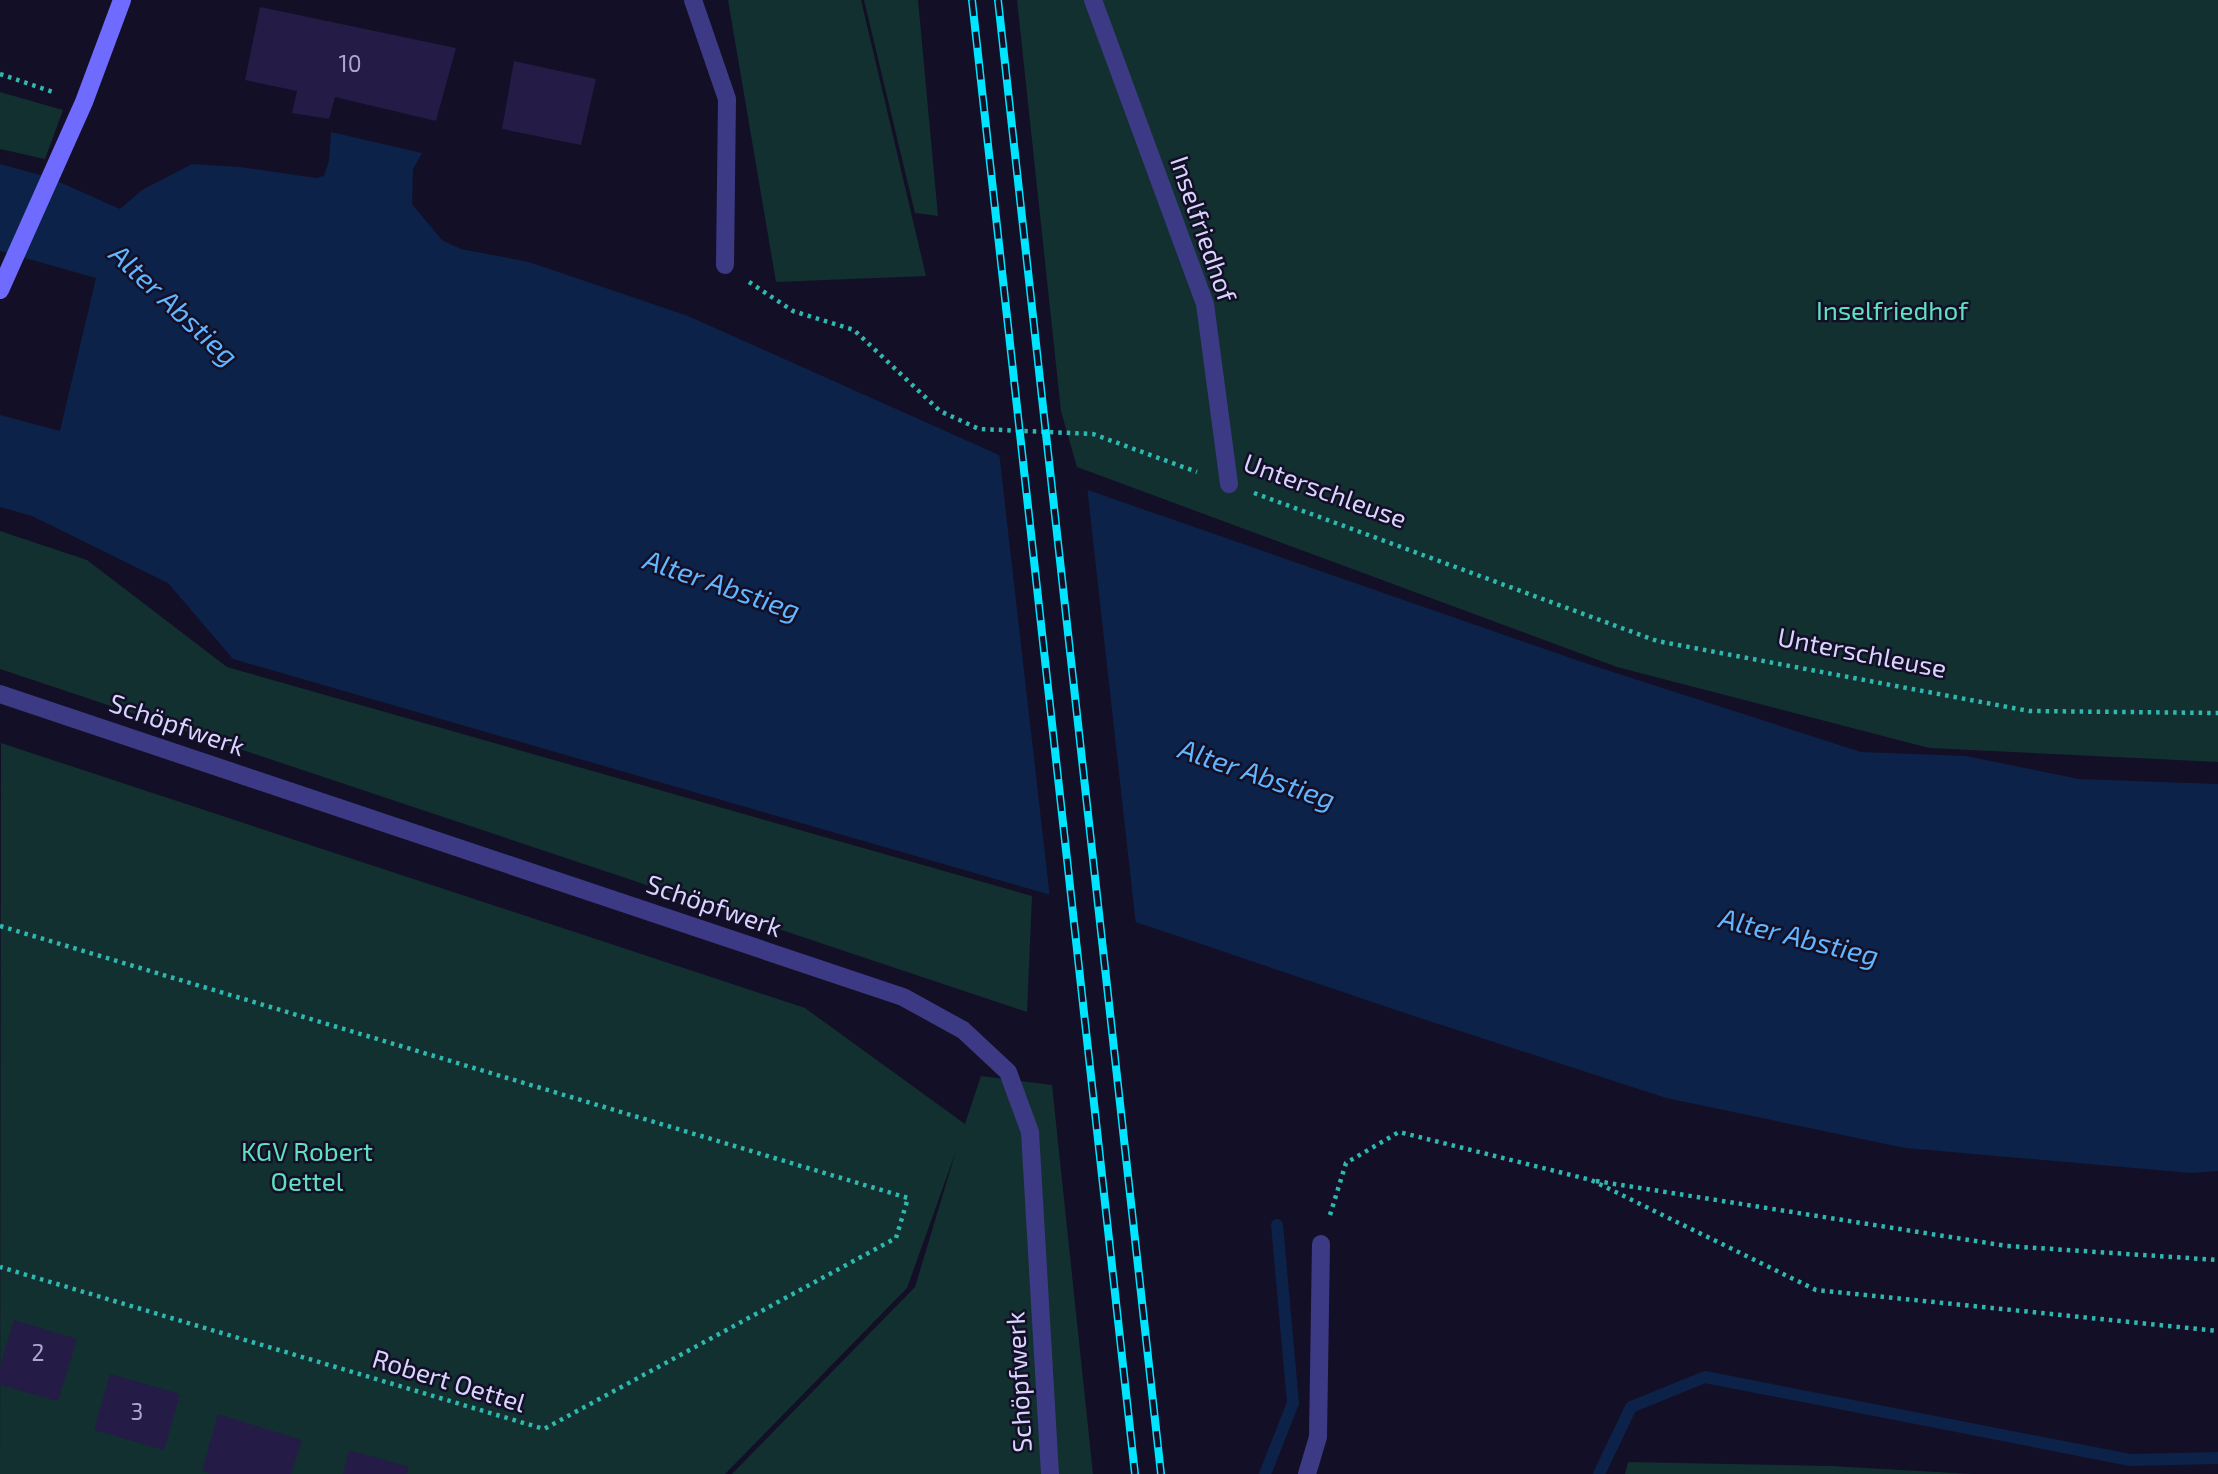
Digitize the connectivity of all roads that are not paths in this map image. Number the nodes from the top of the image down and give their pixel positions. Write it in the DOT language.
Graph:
graph roads {
  1 [pos="122,0"];
  2 [pos="693,0"];
  3 [pos="1093,0"];
  4 [pos="724,265"];
  5 [pos="0,290"];
  6 [pos="1229,484"];
  7 [pos="0,694"];
  8 [pos="1321,1244"];
  9 [pos="1050,1474"];
  10 [pos="1307,1474"];
  1 -- 5 [label="main road"];
  2 -- 4 [label="street"];
  3 -- 6 [label="street, Inselfriedhof"];
  7 -- 9 [label="street, Schöpfwerk"];
  8 -- 10 [label="street"];
}
